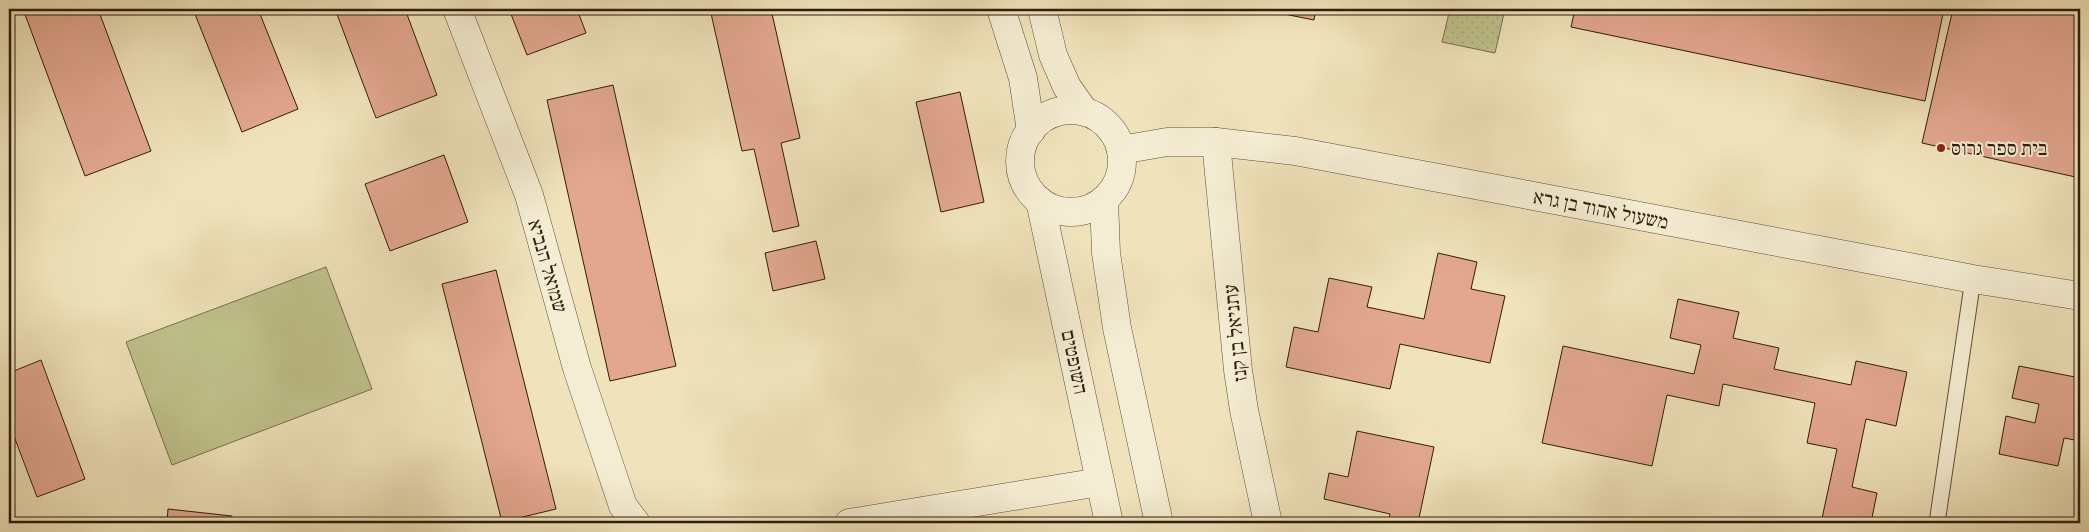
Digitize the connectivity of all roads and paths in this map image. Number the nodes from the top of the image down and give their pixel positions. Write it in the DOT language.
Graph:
graph roads {
  1 [pos="458,9"];
  2 [pos="1001,9"];
  3 [pos="1042,9"];
  4 [pos="1084,111"];
  5 [pos="1031,130"];
  6 [pos="1216,142"];
  7 [pos="1121,150"];
  8 [pos="1104,200"];
  9 [pos="1040,202"];
  10 [pos="1973,279"];
  11 [pos="2080,296"];
  12 [pos="1100,482"];
  13 [pos="636,523"];
  14 [pos="849,523"];
  15 [pos="1109,523"];
  16 [pos="1159,523"];
  17 [pos="1268,523"];
  18 [pos="1937,523"];
  1 -- 13 [label="street, שמואל הנביא"];
  2 -- 5 [label="street"];
  3 -- 4 [label="street"];
  4 -- 5 [label="street"];
  4 -- 7 [label="street"];
  5 -- 9 [label="street"];
  6 -- 7 [label="street, משעול אהוד בן גרא"];
  6 -- 10 [label="street, משעול אהוד בן גרא"];
  6 -- 17 [label="street, עתניאל בן קנז"];
  7 -- 8 [label="street"];
  8 -- 9 [label="street"];
  8 -- 16 [label="street"];
  9 -- 12 [label="street, השופטים"];
  10 -- 11 [label="street, משעול אהוד בן גרא"];
  10 -- 18 [label="lane"];
  12 -- 14 [label="street"];
  12 -- 15 [label="street, השופטים"];
}
